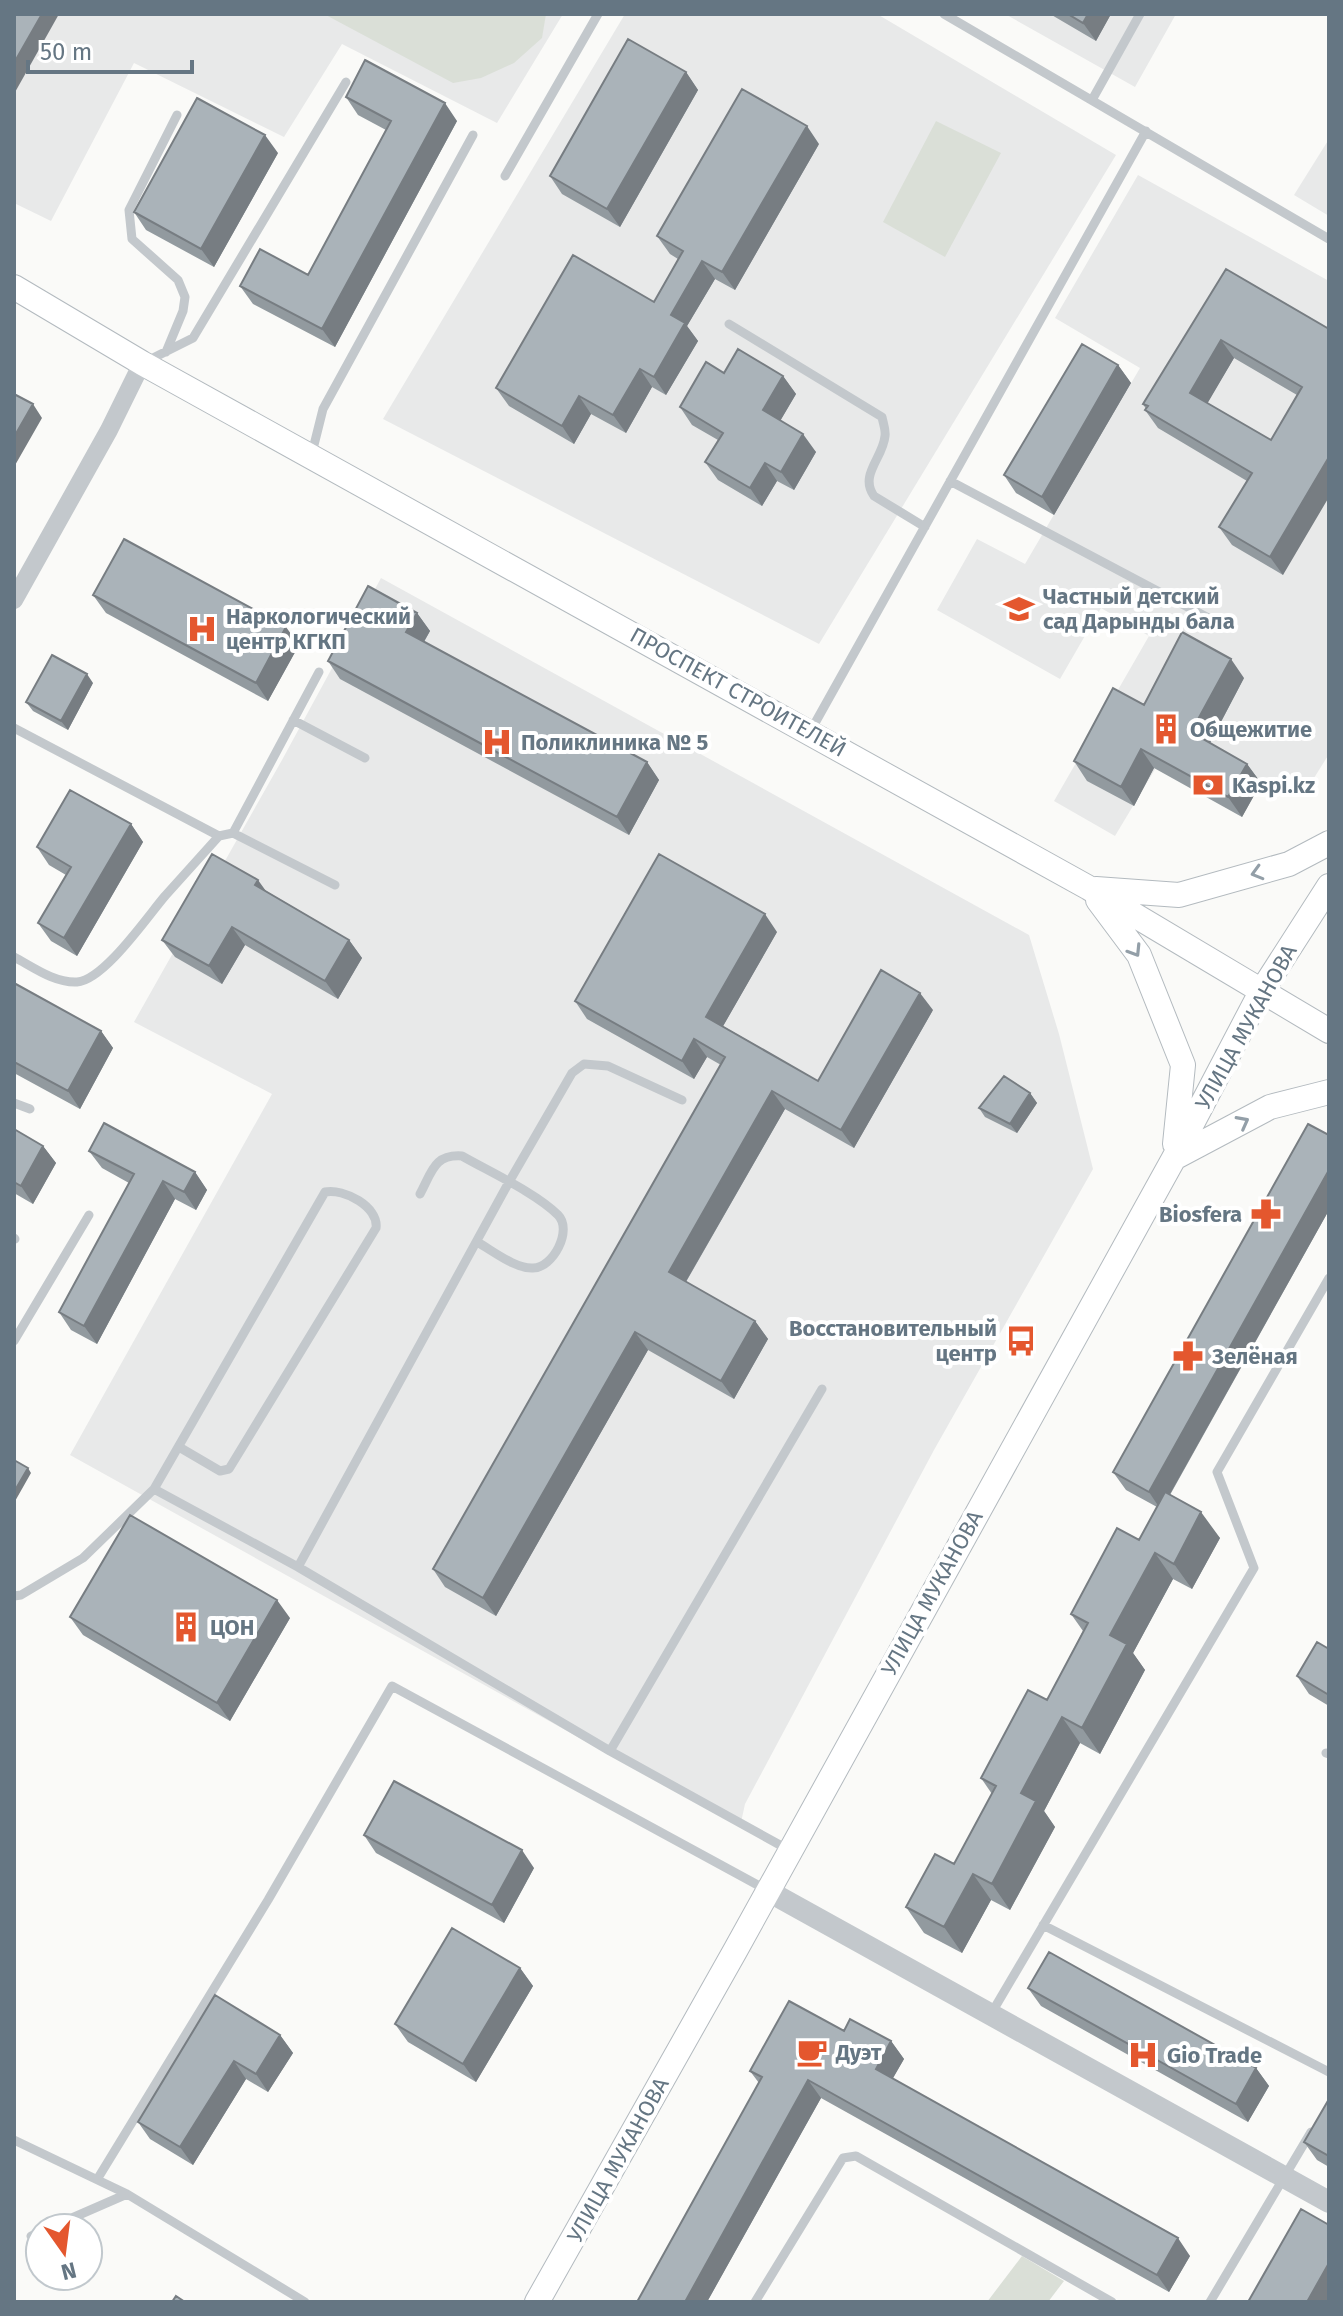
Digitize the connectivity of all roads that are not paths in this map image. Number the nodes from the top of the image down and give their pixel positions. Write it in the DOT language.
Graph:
graph roads {
  1 [pos="598,14"];
  2 [pos="944,14"];
  3 [pos="1140,14"];
  4 [pos="346,82"];
  5 [pos="1092,100"];
  6 [pos="177,115"];
  7 [pos="1146,131"];
  8 [pos="473,135"];
  9 [pos="505,176"];
  10 [pos="1329,239"];
  11 [pos="14,287"];
  12 [pos="729,324"];
  13 [pos="166,352"];
  14 [pos="142,363"];
  15 [pos="311,456"];
  16 [pos="950,481"];
  17 [pos="925,527"];
  18 [pos="15,597"];
  19 [pos="1216,622"];
  20 [pos="319,672"];
  21 [pos="293,720"];
  22 [pos="14,728"];
  23 [pos="810,732"];
  24 [pos="365,758"];
  25 [pos="233,833"];
  26 [pos="219,836"];
  27 [pos="1329,843"];
  28 [pos="335,885"];
  29 [pos="1329,886"];
  30 [pos="1089,888"];
  31 [pos="14,957"];
  32 [pos="1261,992"];
  33 [pos="1329,1031"];
  34 [pos="1329,1092"];
  35 [pos="682,1100"];
  36 [pos="14,1103"];
  37 [pos="30,1109"];
  38 [pos="1174,1158"];
  39 [pos="509,1182"];
  40 [pos="420,1194"];
  41 [pos="89,1215"];
  42 [pos="477,1242"];
  43 [pos="1329,1278"];
  44 [pos="14,1341"];
  45 [pos="822,1389"];
  46 [pos="179,1447"];
  47 [pos="154,1489"];
  48 [pos="298,1567"];
  49 [pos="14,1596"];
  50 [pos="610,1751"];
  51 [pos="789,1850"];
  52 [pos="768,1891"];
  53 [pos="1043,1925"];
  54 [pos="990,2015"];
  55 [pos="1329,2072"];
  56 [pos="1315,2127"];
  57 [pos="14,2140"];
  58 [pos="1286,2177"];
  59 [pos="98,2178"];
  60 [pos="127,2194"];
  61 [pos="1329,2202"];
  62 [pos="86,2212"];
  63 [pos="305,2302"];
  64 [pos="537,2302"];
  65 [pos="755,2302"];
  66 [pos="1112,2302"];
  67 [pos="1210,2302"];
  1 -- 9 [label="lane"];
  2 -- 5 [label="lane"];
  3 -- 5 [label="lane"];
  4 -- 13 [label="lane"];
  5 -- 7 [label="lane"];
  6 -- 13 [label="lane"];
  7 -- 10 [label="lane"];
  7 -- 16 [label="lane"];
  8 -- 15 [label="lane"];
  11 -- 14 [label="main road, ПРОСПЕКТ СТРОИТЕЛЕЙ"];
  12 -- 17 [label="lane"];
  13 -- 14 [label="lane"];
  14 -- 15 [label="main road, ПРОСПЕКТ СТРОИТЕЛЕЙ"];
  14 -- 18 [label="street"];
  15 -- 23 [label="main road, ПРОСПЕКТ СТРОИТЕЛЕЙ"];
  16 -- 17 [label="lane"];
  16 -- 19 [label="lane"];
  17 -- 23 [label="lane"];
  20 -- 21 [label="lane"];
  21 -- 24 [label="lane"];
  21 -- 25 [label="lane"];
  22 -- 26 [label="lane"];
  23 -- 30 [label="main road, ПРОСПЕКТ СТРОИТЕЛЕЙ"];
  25 -- 26 [label="lane"];
  25 -- 28 [label="lane"];
  26 -- 31 [label="lane"];
  27 -- 30 [label="main road, one-way"];
  29 -- 32 [label="main road, УЛИЦА МУКАНОВА"];
  30 -- 32 [label="main road, ПРОСПЕКТ СТРОИТЕЛЕЙ"];
  30 -- 38 [label="main road, one-way"];
  32 -- 33 [label="main road, ПРОСПЕКТ СТРОИТЕЛЕЙ"];
  32 -- 38 [label="main road, УЛИЦА МУКАНОВА"];
  38 -- 34 [label="main road, one-way"];
  35 -- 39 [label="lane"];
  36 -- 37 [label="lane"];
  38 -- 51 [label="main road, УЛИЦА МУКАНОВА"];
  39 -- 40 [label="lane"];
  39 -- 42 [label="lane"];
  39 -- 42 [label="lane"];
  41 -- 44 [label="lane"];
  42 -- 48 [label="lane"];
  43 -- 53 [label="lane"];
  45 -- 50 [label="lane"];
  46 -- 46 [label="lane"];
  46 -- 47 [label="lane"];
  47 -- 48 [label="lane"];
  47 -- 49 [label="lane"];
  48 -- 50 [label="lane"];
  50 -- 51 [label="lane"];
  51 -- 52 [label="main road, УЛИЦА МУКАНОВА"];
  52 -- 54 [label="street"];
  52 -- 59 [label="lane"];
  52 -- 64 [label="main road, УЛИЦА МУКАНОВА"];
  53 -- 54 [label="lane"];
  53 -- 55 [label="lane"];
  54 -- 58 [label="street"];
  56 -- 58 [label="lane"];
  57 -- 59 [label="lane"];
  58 -- 61 [label="street"];
  58 -- 67 [label="lane"];
  59 -- 60 [label="lane"];
  60 -- 62 [label="lane"];
  60 -- 63 [label="lane"];
  65 -- 66 [label="lane"];
}
